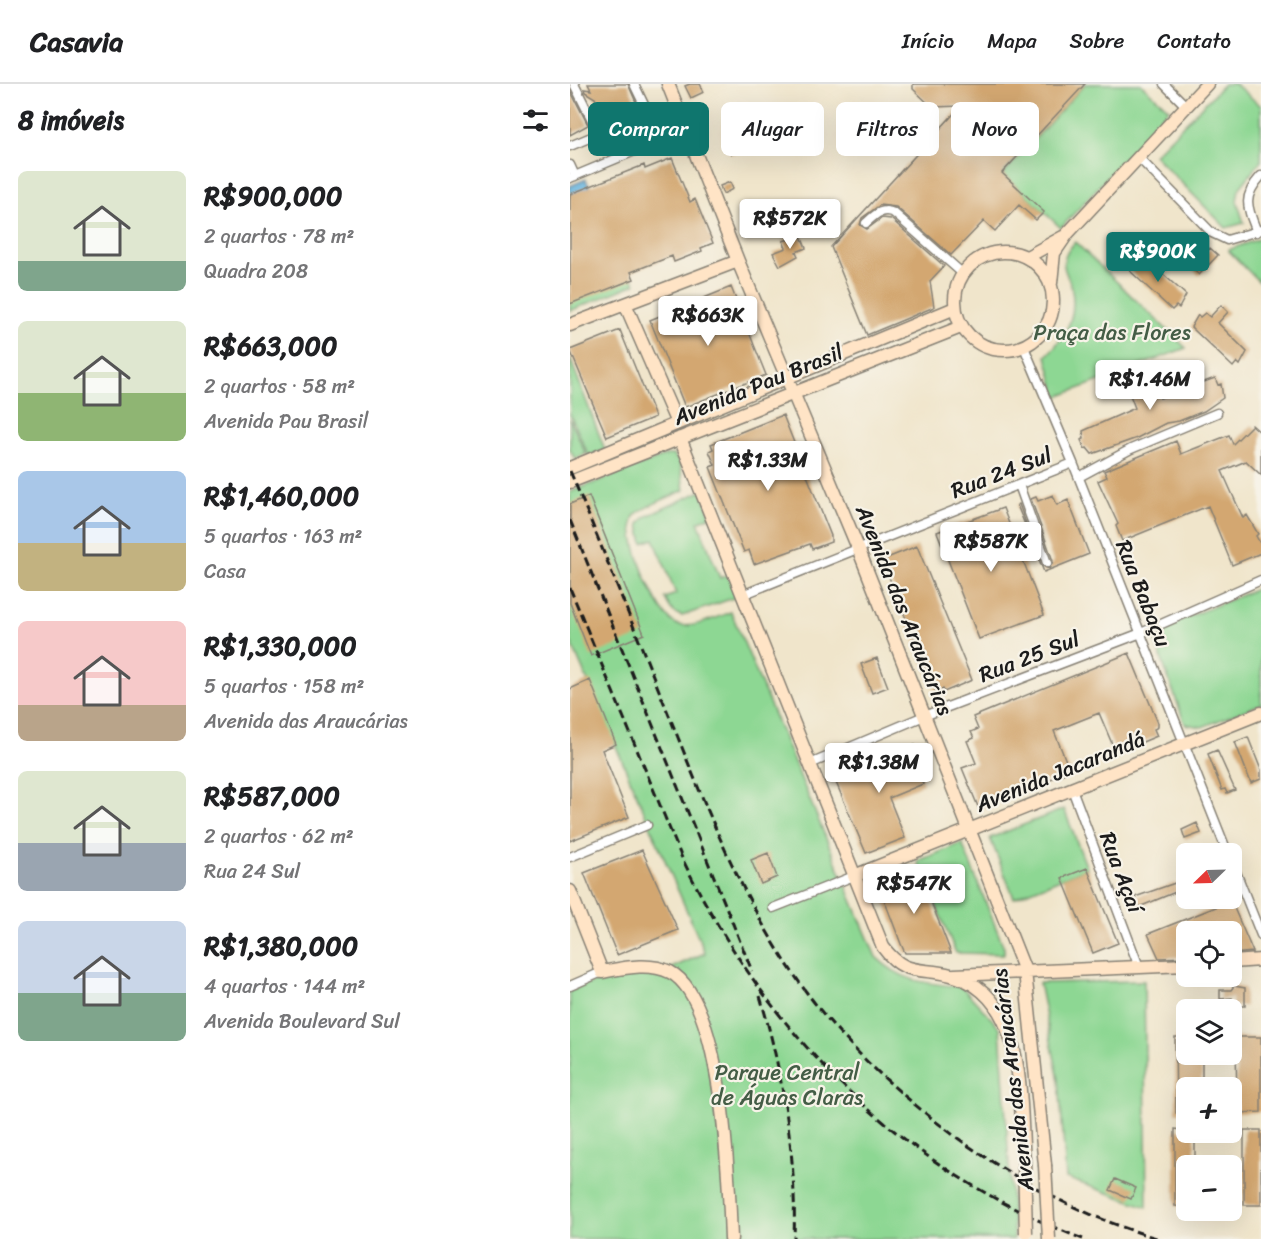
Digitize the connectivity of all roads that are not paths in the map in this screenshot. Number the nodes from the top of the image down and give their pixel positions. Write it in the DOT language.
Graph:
graph roads {
  1 [pos="574,84"];
  2 [pos="634,84"];
  3 [pos="668,84"];
  4 [pos="1164,84"];
  5 [pos="1208,84"];
  6 [pos="643,102"];
  7 [pos="675,102"];
  8 [pos="1187,106"];
  9 [pos="588,112"];
  10 [pos="588,139"];
  11 [pos="570,146"];
  12 [pos="623,156"];
  13 [pos="696,156"];
  14 [pos="1139,158"];
  15 [pos="570,165"];
  16 [pos="1261,176"];
  17 [pos="573,177"];
  18 [pos="866,223"];
  19 [pos="1259,231"];
  20 [pos="1067,234"];
  21 [pos="1027,257"];
  22 [pos="738,261"];
  23 [pos="962,273"];
  24 [pos="1051,284"];
  25 [pos="626,306"];
  26 [pos="955,308"];
  27 [pos="570,325"];
  28 [pos="961,327"];
  29 [pos="1024,347"];
  30 [pos="788,378"];
  31 [pos="794,392"];
  32 [pos="1216,413"];
  33 [pos="677,423"];
  34 [pos="680,438"];
  35 [pos="1073,463"];
  36 [pos="570,468"];
  37 [pos="1078,477"];
  38 [pos="570,482"];
  39 [pos="1018,485"];
  40 [pos="858,548"];
  41 [pos="1047,563"];
  42 [pos="1261,580"];
  43 [pos="742,595"];
  44 [pos="1141,633"];
  45 [pos="1261,713"];
  46 [pos="924,716"];
  47 [pos="1185,743"];
  48 [pos="810,764"];
  49 [pos="1072,789"];
  50 [pos="647,825"];
  51 [pos="970,830"];
  52 [pos="1224,843"];
  53 [pos="570,857"];
  54 [pos="854,876"];
  55 [pos="1242,887"];
  56 [pos="570,891"];
  57 [pos="773,908"];
  58 [pos="1261,935"];
  59 [pos="1261,960"];
  60 [pos="1242,961"];
  61 [pos="1176,966"];
  62 [pos="1139,968"];
  63 [pos="1025,970"];
  64 [pos="602,972"];
  65 [pos="952,975"];
  66 [pos="570,986"];
  67 [pos="1026,1236"];
  68 [pos="731,1239"];
  69 [pos="1049,1239"];
  1 -- 9 [label="street"];
  2 -- 6 [label="street"];
  3 -- 7 [label="street, Avenida das Araucárias"];
  4 -- 8 [label="street"];
  5 -- 8 [label="street"];
  8 -- 14 [label="street"];
  10 -- 11 [label="street"];
  12 -- 17 [label="street"];
  13 -- 22 [label="street, Avenida das Araucárias"];
  14 -- 19 [label="street"];
  14 -- 20 [label="street"];
  15 -- 17 [label="street"];
  16 -- 19 [label="street"];
  18 -- 23 [label="street"];
  20 -- 21 [label="street"];
  20 -- 24 [label="street"];
  21 -- 23 [label="street"];
  21 -- 24 [label="street"];
  22 -- 25 [label="street"];
  22 -- 30 [label="street, Avenida das Araucárias"];
  23 -- 26 [label="street"];
  24 -- 29 [label="street"];
  25 -- 27 [label="street"];
  25 -- 33 [label="street"];
  26 -- 28 [label="street"];
  26 -- 30 [label="street, Avenida Pau Brasil"];
  28 -- 29 [label="street"];
  28 -- 31 [label="street, Avenida Pau Brasil"];
  29 -- 35 [label="street, Rua Babaçu"];
  30 -- 31 [label="street, Avenida das Araucárias"];
  30 -- 33 [label="street, Avenida Pau Brasil"];
  31 -- 34 [label="street, Avenida Pau Brasil"];
  31 -- 40 [label="street, Avenida das Araucárias"];
  32 -- 37 [label="street"];
  33 -- 36 [label="street, Avenida Pau Brasil"];
  34 -- 38 [label="street, Avenida Pau Brasil"];
  34 -- 43 [label="street"];
  35 -- 37 [label="street, Rua Babaçu"];
  35 -- 39 [label="street, Rua 24 Sul"];
  37 -- 44 [label="street, Rua Babaçu"];
  39 -- 40 [label="street, Rua 24 Sul"];
  39 -- 41 [label="street"];
  40 -- 43 [label="street, Rua 24 Sul"];
  40 -- 46 [label="street, Avenida das Araucárias"];
  42 -- 44 [label="street, Rua 25 Sul"];
  43 -- 48 [label="street"];
  44 -- 46 [label="street, Rua 25 Sul"];
  44 -- 47 [label="street, Rua Babaçu"];
  45 -- 47 [label="street, Avenida Jacarandá"];
  46 -- 48 [label="street, Rua 25 Sul"];
  46 -- 51 [label="street, Avenida das Araucárias"];
  47 -- 49 [label="street, Avenida Jacarandá"];
  47 -- 52 [label="street, Rua Babaçu"];
  48 -- 54 [label="street"];
  49 -- 51 [label="street, Avenida Jacarandá"];
  49 -- 62 [label="street, Rua Açaí"];
  50 -- 53 [label="street"];
  51 -- 54 [label="street, Avenida Jacarandá"];
  51 -- 63 [label="street, Avenida das Araucárias"];
  54 -- 57 [label="street, Avenida Jacarandá"];
  54 -- 65 [label="street"];
  55 -- 58 [label="street"];
  56 -- 64 [label="street"];
  59 -- 60 [label="street"];
  61 -- 62 [label="street"];
  62 -- 63 [label="street"];
  63 -- 65 [label="street"];
  63 -- 69 [label="street, Avenida das Araucárias, bridge"];
  64 -- 66 [label="street"];
  64 -- 68 [label="street"];
  65 -- 67 [label="street, bridge"];
}
